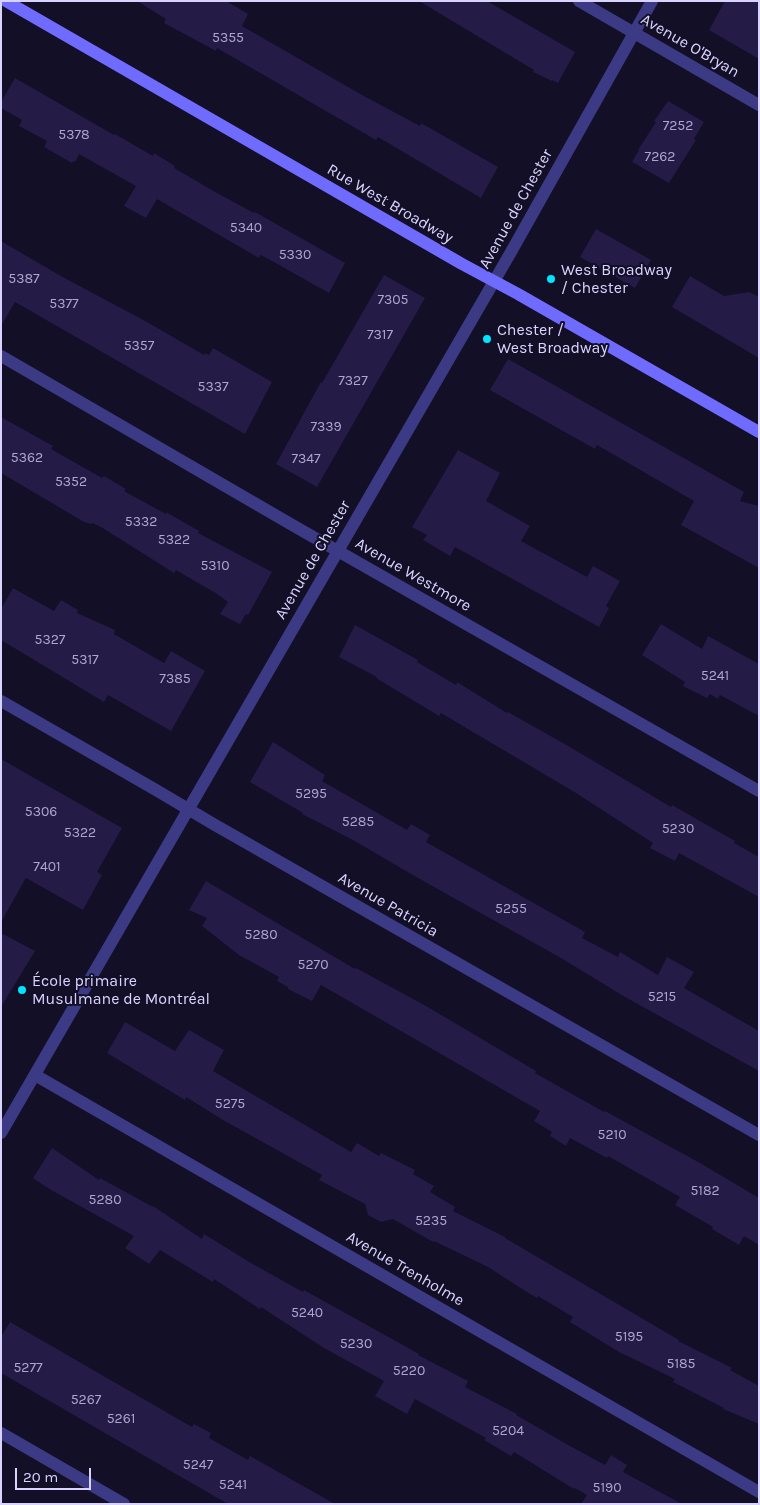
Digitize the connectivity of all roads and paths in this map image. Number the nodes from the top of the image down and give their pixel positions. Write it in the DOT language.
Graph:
graph roads {
  1 [pos="6,1"];
  2 [pos="579,1"];
  3 [pos="652,1"];
  4 [pos="634,33"];
  5 [pos="759,104"];
  6 [pos="494,282"];
  7 [pos="1,356"];
  8 [pos="759,432"];
  9 [pos="337,550"];
  10 [pos="1,701"];
  11 [pos="759,791"];
  12 [pos="189,810"];
  13 [pos="35,1076"];
  14 [pos="1,1134"];
  15 [pos="759,1135"];
  16 [pos="1,1433"];
  17 [pos="759,1492"];
  18 [pos="124,1504"];
  1 -- 6 [label="street, Rue West Broadway"];
  2 -- 4 [label="street, Avenue O'Bryan"];
  3 -- 4 [label="street, Avenue de Chester"];
  4 -- 5 [label="street, Avenue O'Bryan"];
  4 -- 6 [label="street, Avenue de Chester"];
  6 -- 8 [label="street, Rue West Broadway"];
  6 -- 9 [label="street, Avenue de Chester"];
  7 -- 9 [label="street, Avenue Westmore"];
  9 -- 11 [label="street, Avenue Westmore"];
  9 -- 12 [label="street, Avenue de Chester"];
  10 -- 12 [label="street, Avenue Patricia"];
  12 -- 13 [label="street, Avenue de Chester"];
  12 -- 15 [label="street, Avenue Patricia"];
  13 -- 14 [label="street, Avenue de Chester"];
  13 -- 17 [label="street, Avenue Trenholme"];
  16 -- 18 [label="street"];
}
